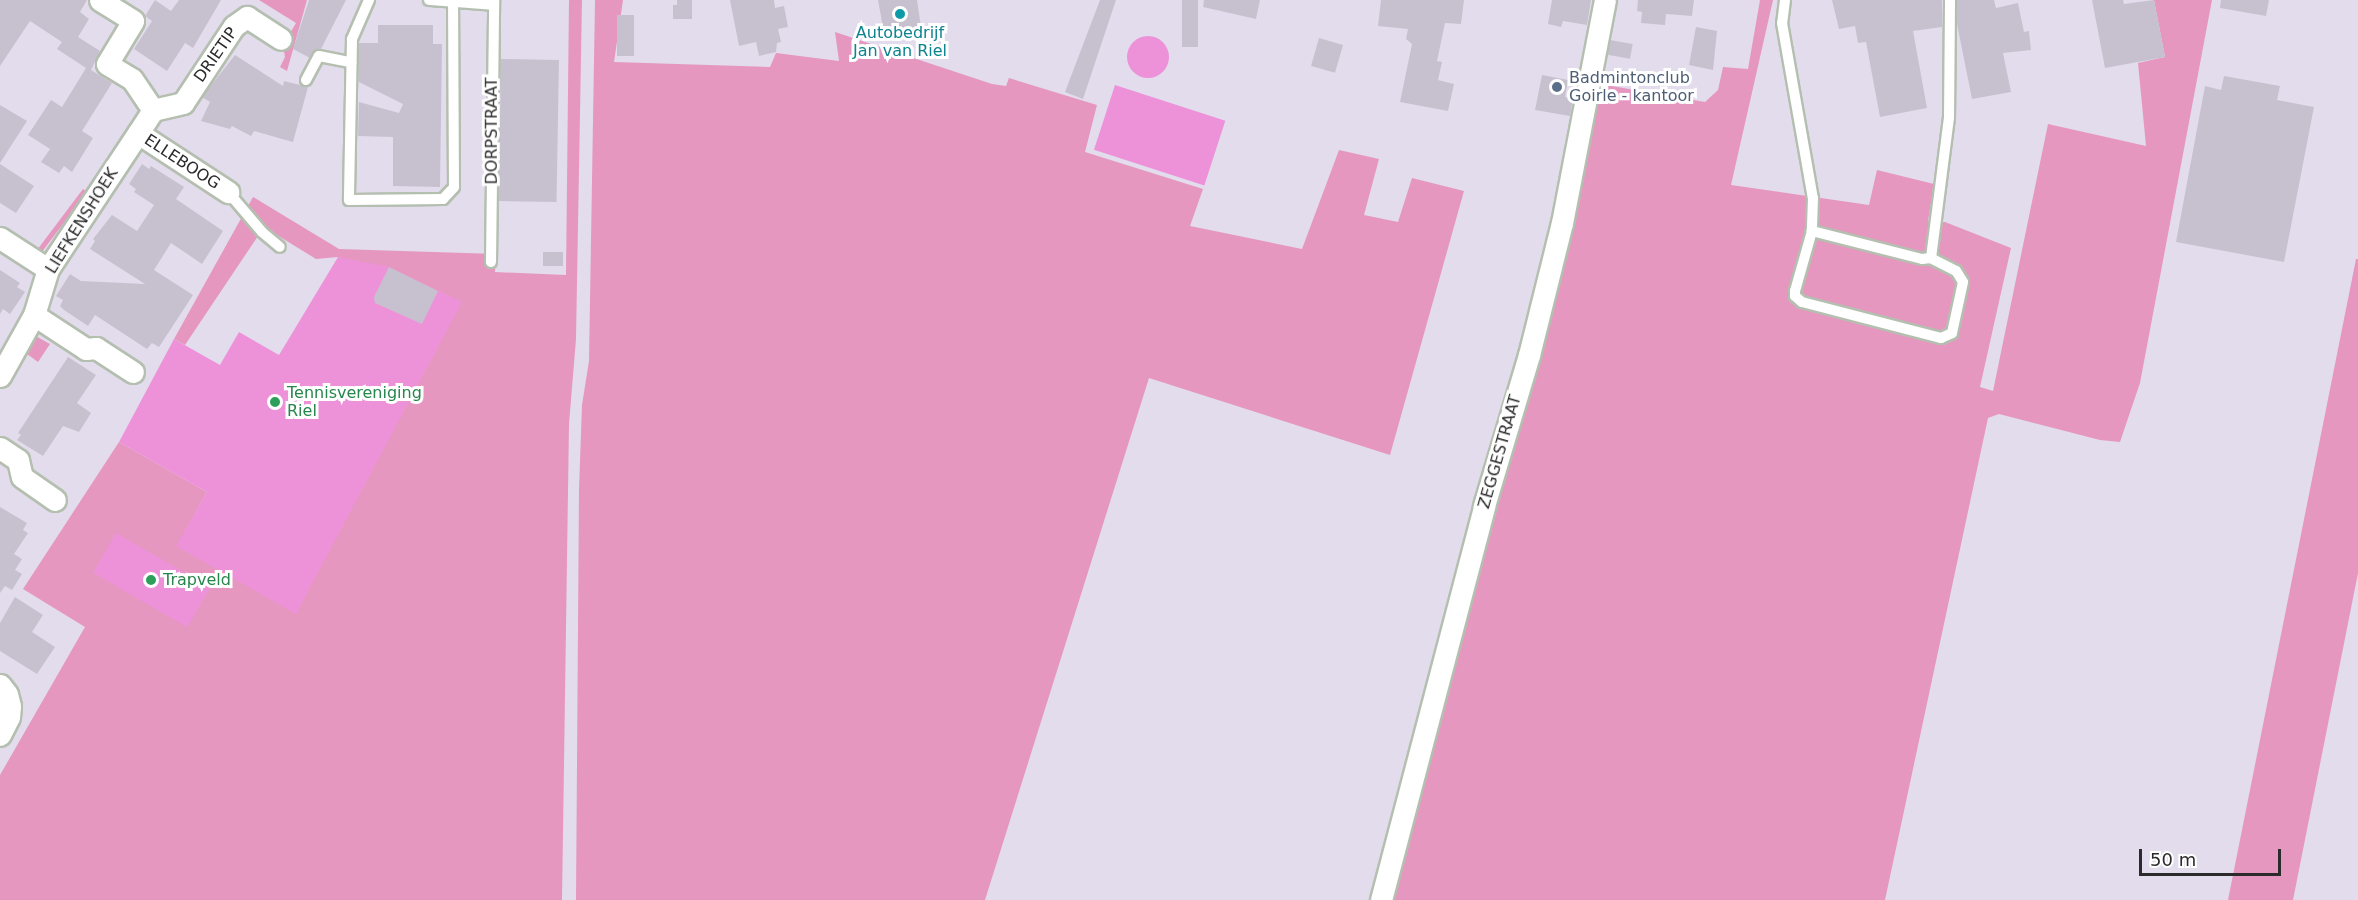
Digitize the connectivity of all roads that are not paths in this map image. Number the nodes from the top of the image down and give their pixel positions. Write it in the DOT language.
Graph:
graph roads {
  1 [pos="100,0"];
  2 [pos="369,0"];
  3 [pos="429,0"];
  4 [pos="1605,0"];
  5 [pos="1785,0"];
  6 [pos="1950,0"];
  7 [pos="494,3"];
  8 [pos="453,4"];
  9 [pos="281,39"];
  10 [pos="351,62"];
  11 [pos="306,80"];
  12 [pos="153,110"];
  13 [pos="138,133"];
  14 [pos="228,192"];
  15 [pos="1812,231"];
  16 [pos="0,238"];
  17 [pos="280,247"];
  18 [pos="1931,258"];
  19 [pos="491,262"];
  20 [pos="48,269"];
  21 [pos="34,315"];
  22 [pos="133,372"];
  23 [pos="0,376"];
  24 [pos="0,448"];
  25 [pos="55,500"];
  26 [pos="0,685"];
  27 [pos="0,735"];
  28 [pos="1381,900"];
  1 -- 12 [label="street, ELLEBOOG"];
  2 -- 10 [label="lane"];
  3 -- 8 [label="lane"];
  4 -- 28 [label="street, ZEGGESTRAAT"];
  5 -- 15 [label="lane"];
  6 -- 18 [label="lane"];
  7 -- 8 [label="lane"];
  7 -- 19 [label="lane, DORPSTRAAT"];
  8 -- 10 [label="lane"];
  9 -- 12 [label="street, DRIETIP"];
  10 -- 11 [label="lane"];
  12 -- 13 [label="street, ELLEBOOG"];
  13 -- 14 [label="street, ELLEBOOG"];
  13 -- 20 [label="street, LIEFKENSHOEK"];
  14 -- 17 [label="lane"];
  15 -- 18 [label="lane"];
  15 -- 18 [label="lane"];
  16 -- 20 [label="street"];
  20 -- 21 [label="street, LIEFKENSHOEK"];
  21 -- 22 [label="street"];
  21 -- 23 [label="street, LIEFKENSHOEK"];
  24 -- 25 [label="street"];
  26 -- 27 [label="street"];
}
